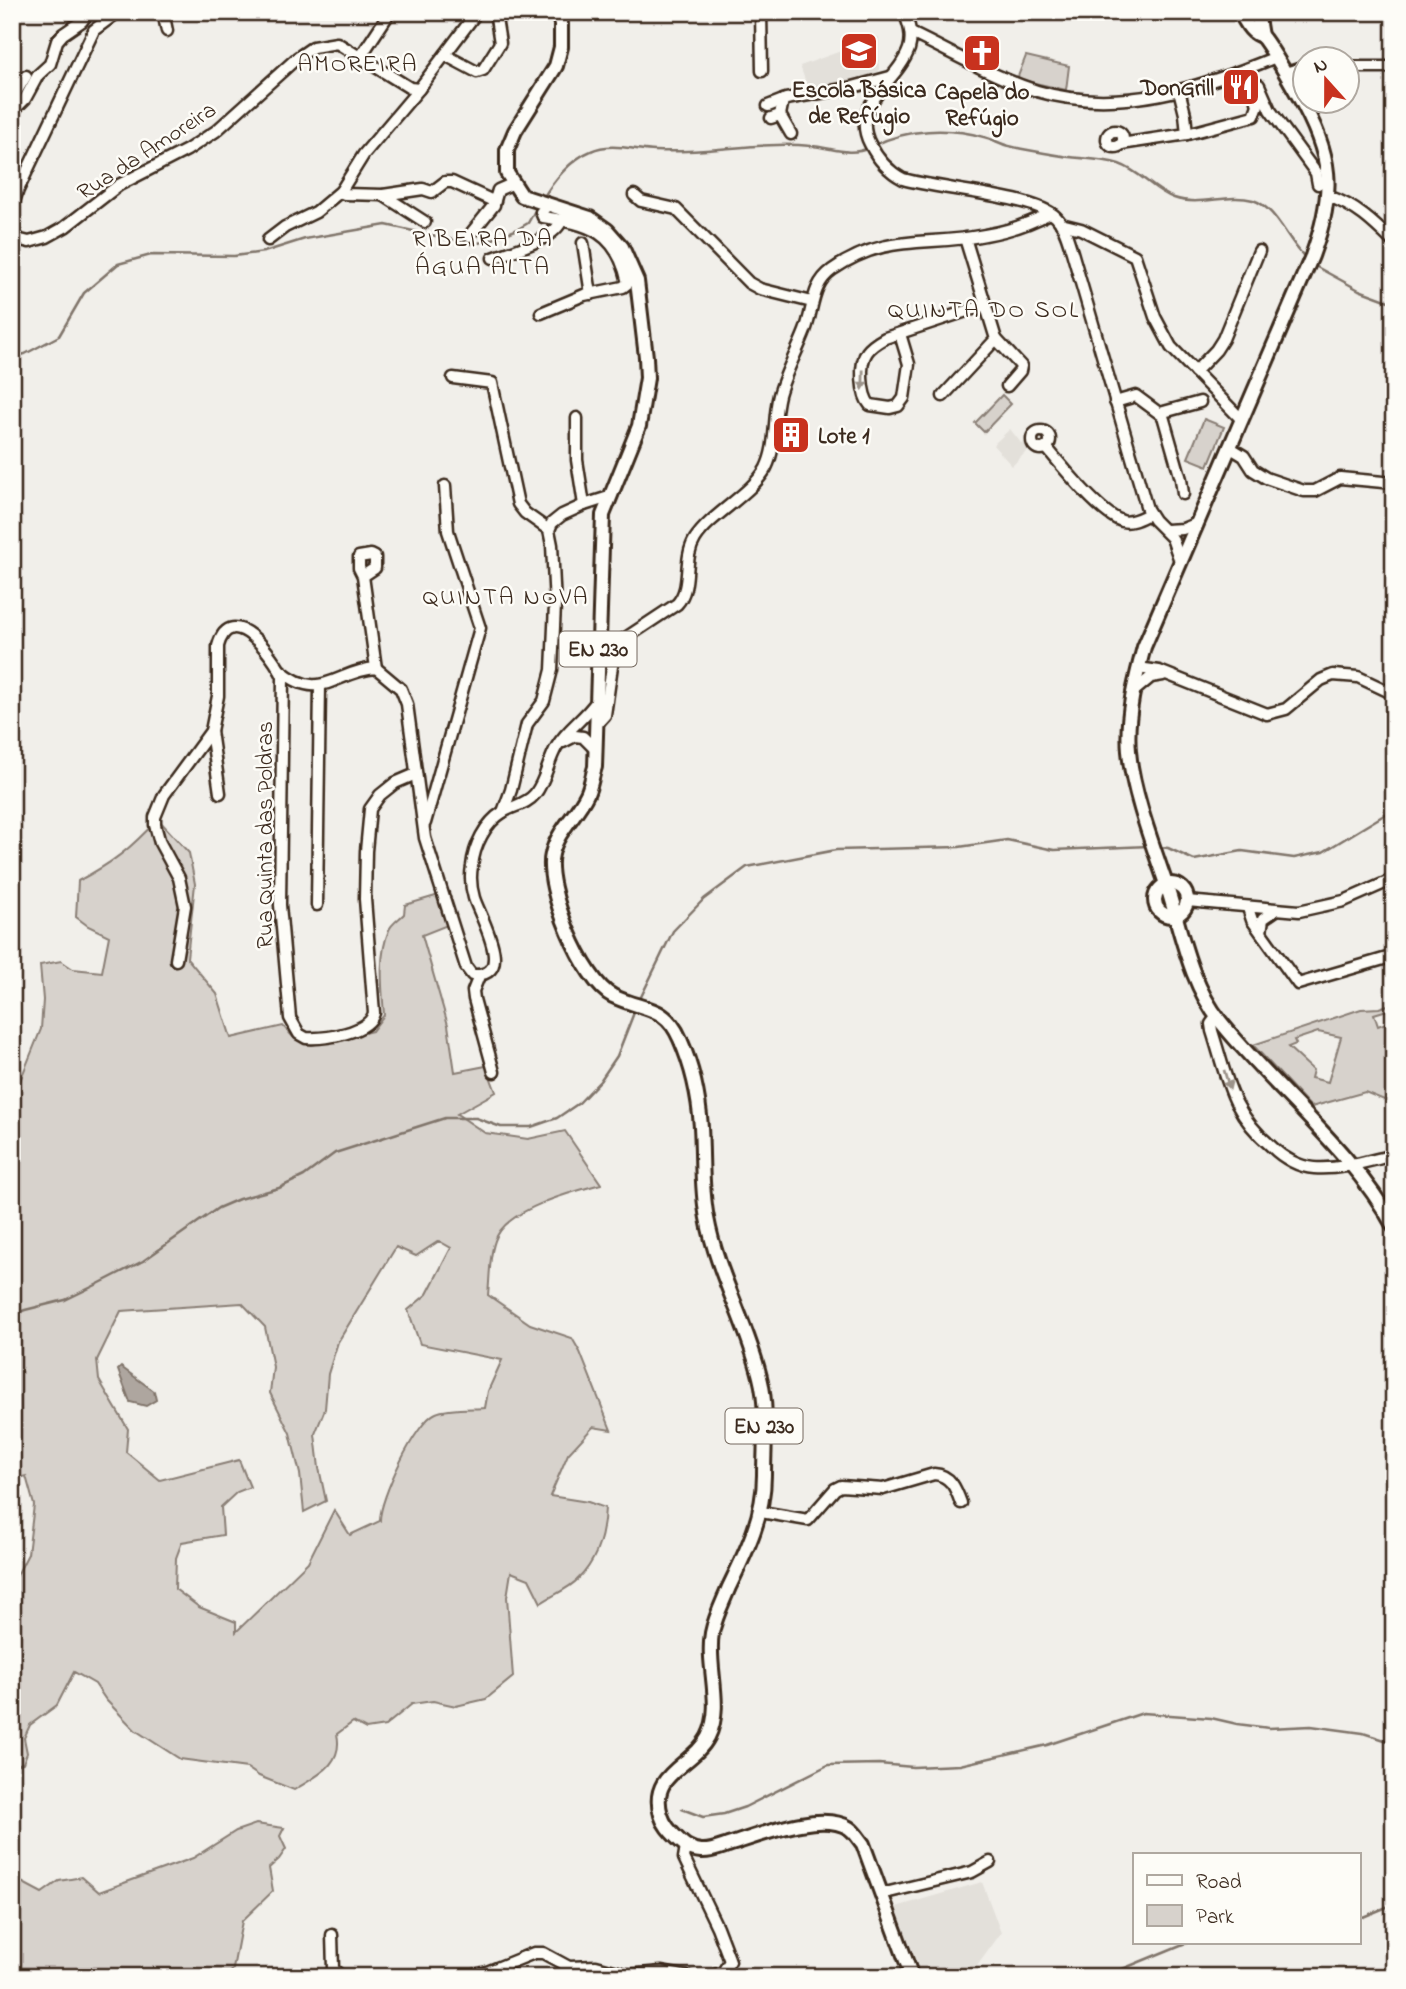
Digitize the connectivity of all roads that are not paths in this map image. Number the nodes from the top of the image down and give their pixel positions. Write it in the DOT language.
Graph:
graph roads {
  1 [pos="88,12"];
  2 [pos="118,12"];
  3 [pos="163,12"];
  4 [pos="390,12"];
  5 [pos="477,12"];
  6 [pos="495,12"];
  7 [pos="558,12"];
  8 [pos="761,12"];
  9 [pos="904,12"];
  10 [pos="1248,13"];
  11 [pos="167,32"];
  12 [pos="911,33"];
  13 [pos="445,55"];
  14 [pos="361,56"];
  15 [pos="1276,57"];
  16 [pos="1360,67"];
  17 [pos="1394,67"];
  18 [pos="762,71"];
  19 [pos="1248,72"];
  20 [pos="1290,72"];
  21 [pos="1286,73"];
  22 [pos="26,76"];
  23 [pos="890,77"];
  24 [pos="419,89"];
  25 [pos="1179,90"];
  26 [pos="12,99"];
  27 [pos="783,100"];
  28 [pos="768,106"];
  29 [pos="12,112"];
  30 [pos="791,134"];
  31 [pos="1187,134"];
  32 [pos="1121,144"];
  33 [pos="514,183"];
  34 [pos="1318,184"];
  35 [pos="341,191"];
  36 [pos="383,195"];
  37 [pos="634,195"];
  38 [pos="1328,196"];
  39 [pos="495,200"];
  40 [pos="543,203"];
  41 [pos="12,208"];
  42 [pos="1050,213"];
  43 [pos="562,219"];
  44 [pos="425,222"];
  45 [pos="1061,224"];
  46 [pos="469,236"];
  47 [pos="965,238"];
  48 [pos="14,239"];
  49 [pos="268,240"];
  50 [pos="583,243"];
  51 [pos="1394,243"];
  52 [pos="1259,251"];
  53 [pos="493,258"];
  54 [pos="591,293"];
  55 [pos="812,302"];
  56 [pos="985,305"];
  57 [pos="541,313"];
  58 [pos="900,334"];
  59 [pos="996,339"];
  60 [pos="1195,372"];
  61 [pos="453,378"];
  62 [pos="1007,386"];
  63 [pos="943,396"];
  64 [pos="1115,402"];
  65 [pos="1200,402"];
  66 [pos="1160,412"];
  67 [pos="577,418"];
  68 [pos="1241,419"];
  69 [pos="1046,447"];
  70 [pos="1229,447"];
  71 [pos="1394,483"];
  72 [pos="445,486"];
  73 [pos="1183,494"];
  74 [pos="609,498"];
  75 [pos="584,505"];
  76 [pos="1149,514"];
  77 [pos="1195,524"];
  78 [pos="549,530"];
  79 [pos="1171,533"];
  80 [pos="1188,541"];
  81 [pos="1180,561"];
  82 [pos="363,576"];
  83 [pos="1144,647"];
  84 [pos="376,668"];
  85 [pos="1138,668"];
  86 [pos="280,670"];
  87 [pos="1158,674"];
  88 [pos="320,685"];
  89 [pos="1133,692"];
  90 [pos="1394,694"];
  91 [pos="596,702"];
  92 [pos="574,727"];
  93 [pos="211,731"];
  94 [pos="593,733"];
  95 [pos="557,746"];
  96 [pos="416,774"];
  97 [pos="220,793"];
  98 [pos="503,812"];
  99 [pos="424,831"];
  100 [pos="1394,879"];
  101 [pos="1166,885"];
  102 [pos="1187,901"];
  103 [pos="317,905"];
  104 [pos="1248,908"];
  105 [pos="1276,910"];
  106 [pos="1176,915"];
  107 [pos="1261,932"];
  108 [pos="1394,956"];
  109 [pos="176,960"];
  110 [pos="479,975"];
  111 [pos="1217,1016"];
  112 [pos="494,1072"];
  113 [pos="1394,1155"];
  114 [pos="1349,1165"];
  115 [pos="1394,1227"];
  116 [pos="961,1503"];
  117 [pos="761,1512"];
  118 [pos="686,1846"];
  119 [pos="990,1862"];
  120 [pos="881,1894"];
  121 [pos="332,1935"];
  122 [pos="661,1975"];
  123 [pos="631,1976"];
  124 [pos="342,1977"];
  125 [pos="467,1977"];
  126 [pos="689,1977"];
  127 [pos="709,1977"];
  128 [pos="912,1977"];
  1 -- 29 [label="street"];
  2 -- 41 [label="street"];
  3 -- 11 [label="street"];
  4 -- 14 [label="street"];
  5 -- 13 [label="street"];
  6 -- 13 [label="street"];
  7 -- 33 [label="main road"];
  8 -- 18 [label="street"];
  9 -- 12 [label="street"];
  10 -- 15 [label="main road"];
  12 -- 23 [label="street"];
  12 -- 25 [label="street"];
  13 -- 24 [label="street"];
  14 -- 24 [label="street, Rua da Amoreira"];
  14 -- 48 [label="street, Rua da Amoreira"];
  15 -- 19 [label="street"];
  15 -- 21 [label="main road"];
  16 -- 17 [label="street"];
  19 -- 25 [label="street"];
  19 -- 31 [label="street"];
  19 -- 34 [label="street"];
  20 -- 21 [label="street"];
  21 -- 38 [label="main road"];
  22 -- 26 [label="street"];
  23 -- 27 [label="street"];
  23 -- 42 [label="street"];
  24 -- 35 [label="street"];
  25 -- 31 [label="street"];
  27 -- 28 [label="street"];
  27 -- 30 [label="street"];
  31 -- 32 [label="street"];
  33 -- 39 [label="street"];
  33 -- 40 [label="main road, EN 230"];
  35 -- 36 [label="street"];
  35 -- 49 [label="street"];
  36 -- 39 [label="street"];
  36 -- 44 [label="street"];
  37 -- 55 [label="street"];
  38 -- 51 [label="street"];
  38 -- 68 [label="main road"];
  39 -- 46 [label="street"];
  40 -- 43 [label="street"];
  40 -- 74 [label="main road, EN 230"];
  42 -- 45 [label="street"];
  42 -- 47 [label="street"];
  43 -- 53 [label="street"];
  43 -- 54 [label="street"];
  45 -- 60 [label="street"];
  45 -- 64 [label="street"];
  47 -- 55 [label="street"];
  47 -- 56 [label="street"];
  50 -- 54 [label="street"];
  52 -- 60 [label="street"];
  54 -- 57 [label="street"];
  55 -- 94 [label="street"];
  56 -- 58 [label="street"];
  56 -- 59 [label="street"];
  58 -- 58 [label="street, one-way"];
  59 -- 62 [label="street"];
  59 -- 63 [label="street"];
  60 -- 68 [label="street"];
  61 -- 78 [label="street"];
  64 -- 66 [label="street"];
  64 -- 76 [label="street"];
  65 -- 66 [label="street"];
  66 -- 73 [label="street"];
  67 -- 75 [label="street"];
  68 -- 70 [label="main road"];
  69 -- 76 [label="street"];
  70 -- 71 [label="street"];
  70 -- 77 [label="main road"];
  72 -- 99 [label="street"];
  74 -- 75 [label="street"];
  74 -- 91 [label="main road, EN 230"];
  75 -- 78 [label="street"];
  76 -- 79 [label="street"];
  77 -- 79 [label="street"];
  77 -- 80 [label="main road"];
  78 -- 98 [label="street"];
  79 -- 80 [label="street"];
  79 -- 81 [label="street"];
  80 -- 81 [label="main road"];
  81 -- 83 [label="main road"];
  82 -- 84 [label="street"];
  83 -- 85 [label="main road"];
  83 -- 87 [label="street"];
  84 -- 88 [label="street"];
  84 -- 96 [label="street"];
  85 -- 87 [label="street"];
  85 -- 89 [label="main road"];
  86 -- 88 [label="street"];
  86 -- 93 [label="street, Rua Quinta das Poldras"];
  86 -- 96 [label="street, Rua Quinta das Poldras"];
  87 -- 89 [label="street"];
  87 -- 90 [label="street"];
  88 -- 103 [label="street"];
  89 -- 101 [label="main road"];
  91 -- 92 [label="street"];
  91 -- 94 [label="main road, EN 230"];
  92 -- 94 [label="street"];
  92 -- 95 [label="street"];
  93 -- 97 [label="street, Rua Quinta das Poldras"];
  93 -- 109 [label="street, Rua Quinta das Poldras"];
  94 -- 95 [label="street"];
  94 -- 117 [label="main road, EN 230"];
  95 -- 98 [label="street"];
  96 -- 99 [label="street"];
  98 -- 110 [label="street"];
  99 -- 110 [label="street"];
  100 -- 105 [label="street"];
  101 -- 102 [label="main road"];
  101 -- 106 [label="main road"];
  102 -- 104 [label="street"];
  102 -- 106 [label="main road"];
  104 -- 105 [label="street"];
  104 -- 107 [label="street"];
  105 -- 107 [label="street"];
  106 -- 111 [label="main road"];
  107 -- 108 [label="street"];
  110 -- 112 [label="street"];
  111 -- 114 [label="main road"];
  111 -- 114 [label="street, one-way"];
  113 -- 114 [label="street"];
  114 -- 115 [label="main road"];
  116 -- 117 [label="street"];
  117 -- 118 [label="main road, EN 230"];
  118 -- 120 [label="main road"];
  118 -- 127 [label="street"];
  119 -- 120 [label="street"];
  120 -- 128 [label="main road"];
  121 -- 124 [label="street"];
  122 -- 123 [label="street"];
  122 -- 126 [label="street"];
  123 -- 125 [label="street"];
}
